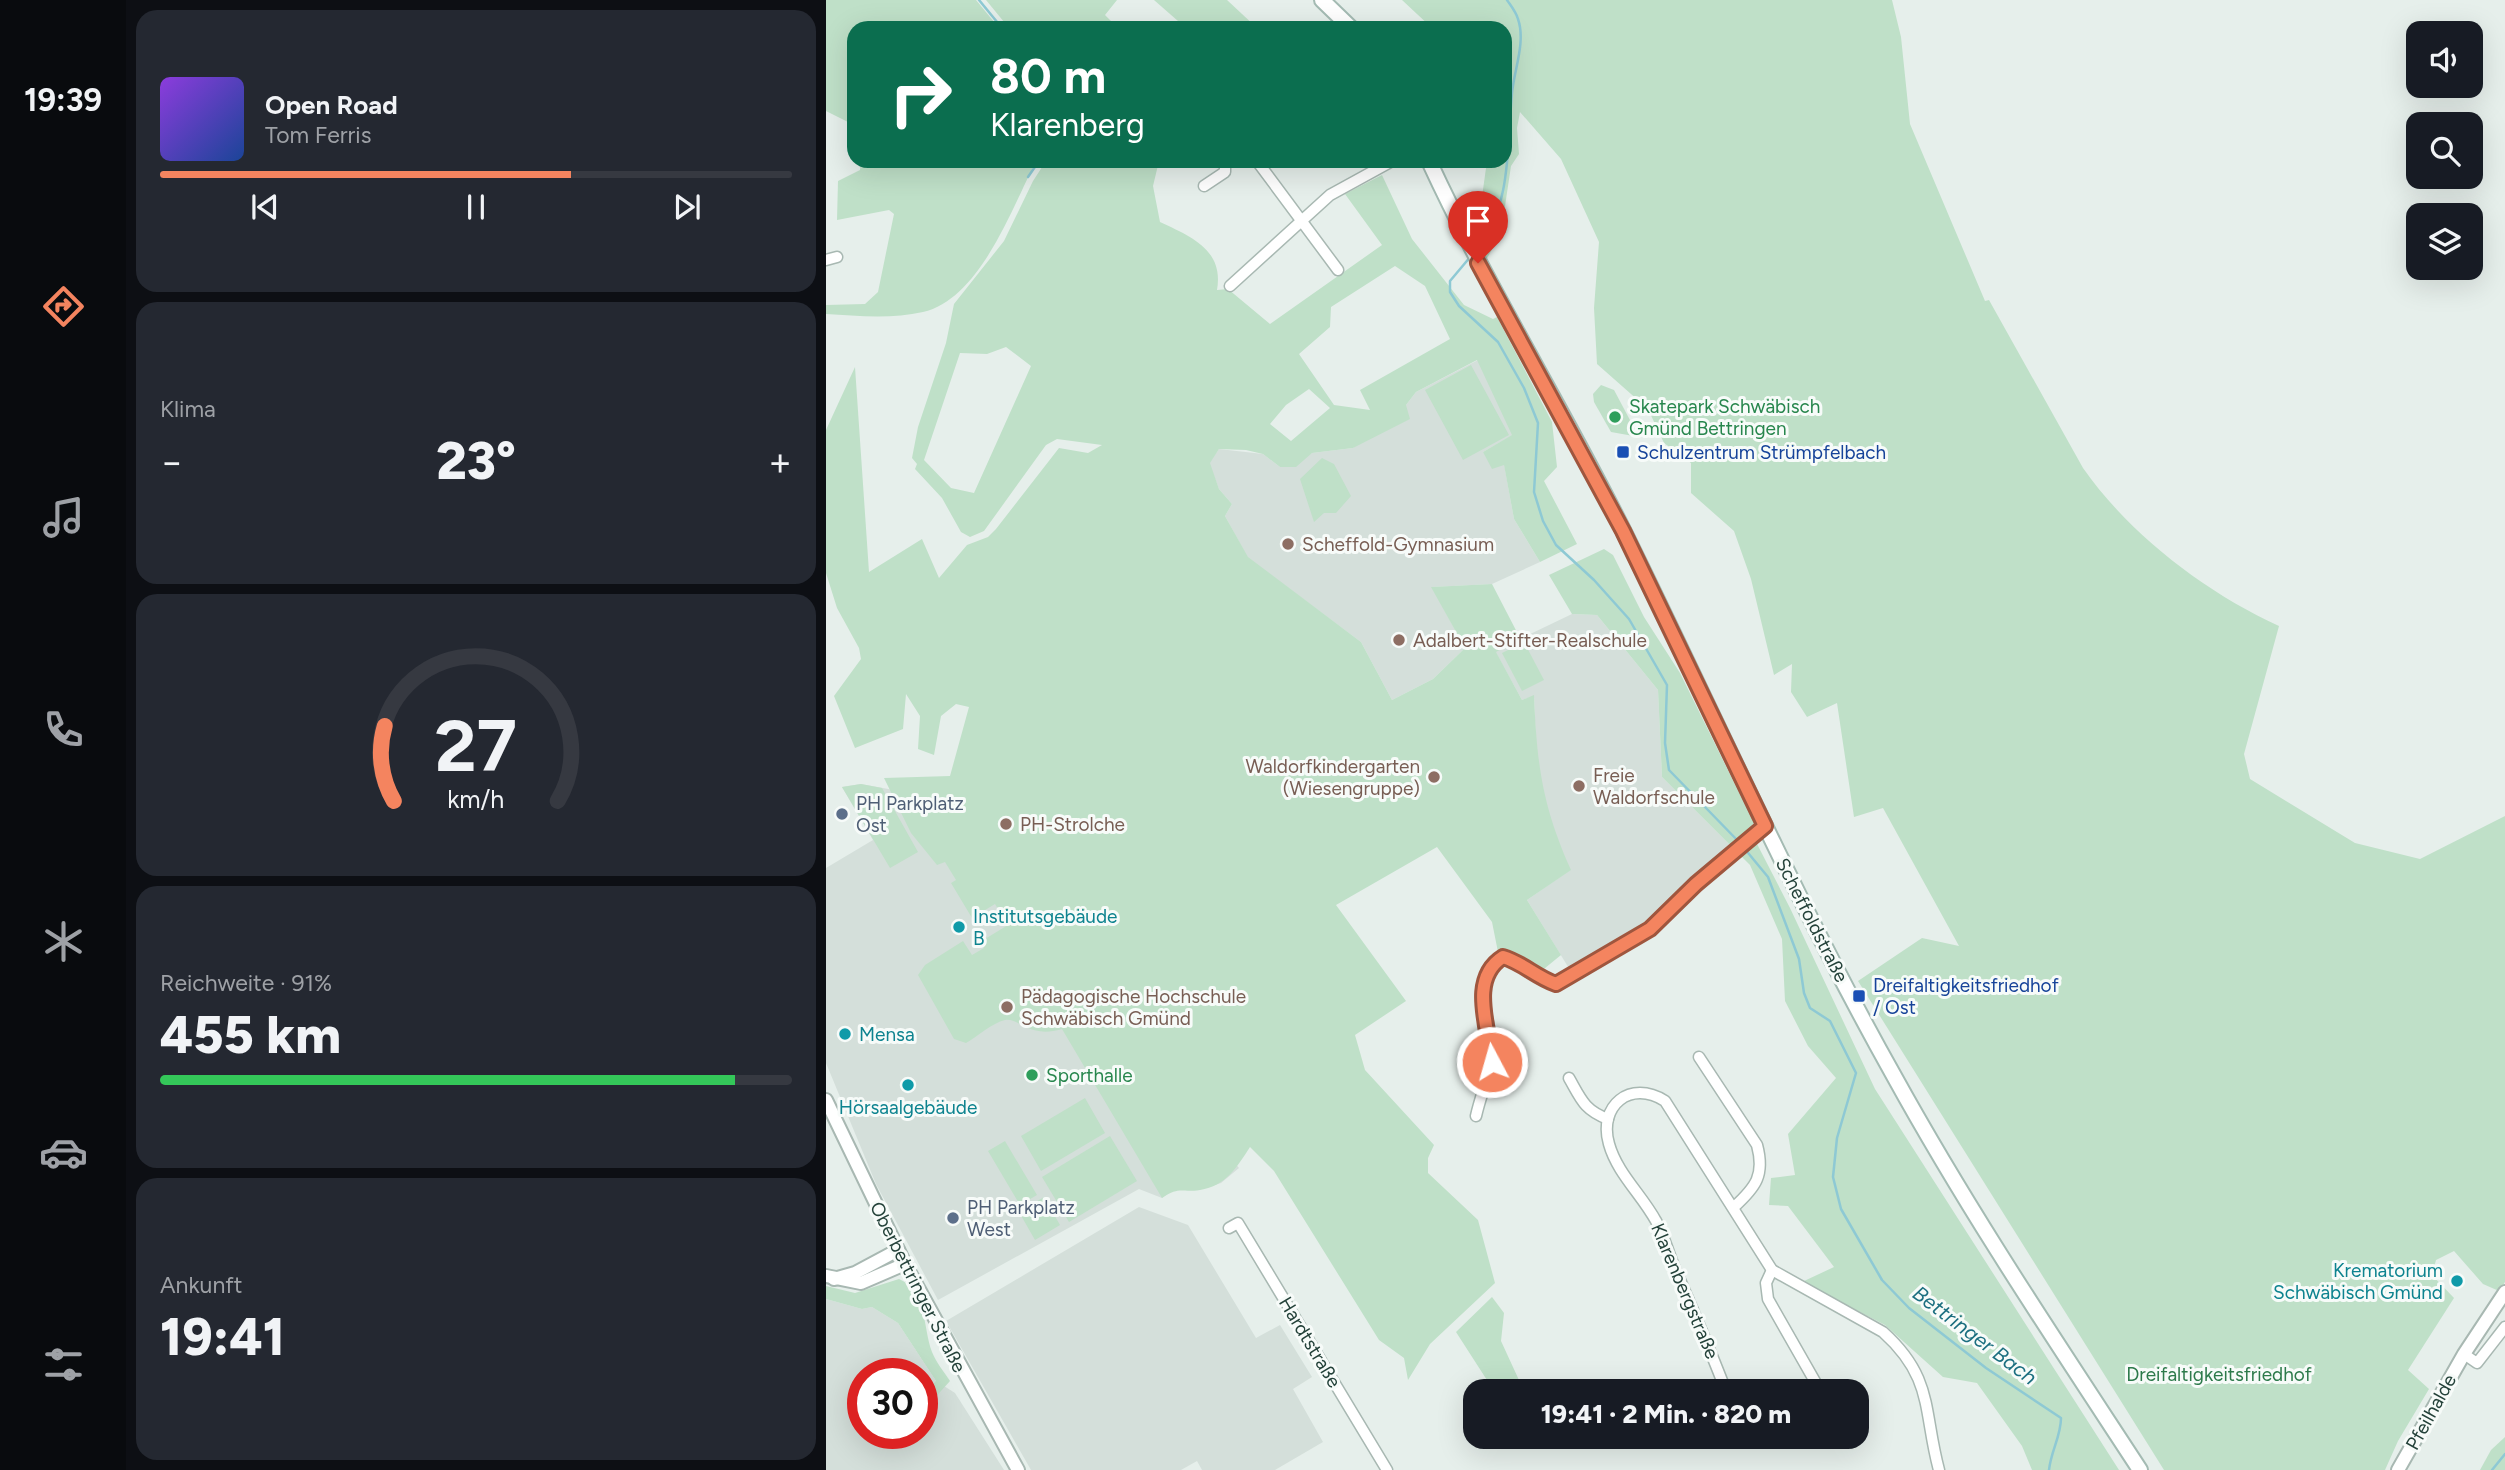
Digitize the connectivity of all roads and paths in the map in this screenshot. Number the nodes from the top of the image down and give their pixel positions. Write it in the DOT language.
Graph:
graph roads {
  1 [pos="1322,0"];
  2 [pos="1344,21"];
  3 [pos="1225,168"];
  4 [pos="1262,168"];
  5 [pos="1379,168"];
  6 [pos="1432,168"];
  7 [pos="1204,186"];
  8 [pos="1301,220"];
  9 [pos="837,257"];
  10 [pos="826,260"];
  11 [pos="1338,270"];
  12 [pos="1230,286"];
  13 [pos="1760,830"];
  14 [pos="1699,1057"];
  15 [pos="1569,1078"];
  16 [pos="826,1100"];
  17 [pos="1476,1116"];
  18 [pos="1608,1119"];
  19 [pos="1734,1207"];
  20 [pos="1229,1228"];
  21 [pos="898,1250"];
  22 [pos="905,1264"];
  23 [pos="1772,1270"];
  24 [pos="830,1277"];
  25 [pos="2505,1292"];
  26 [pos="2505,1327"];
  27 [pos="2464,1353"];
  28 [pos="1721,1379"];
  29 [pos="1815,1379"];
  30 [pos="1018,1470"];
  31 [pos="1387,1470"];
  32 [pos="1939,1470"];
  33 [pos="2140,1470"];
  34 [pos="2398,1470"];
  1 -- 2 [label="main road"];
  3 -- 7 [label="street"];
  4 -- 8 [label="street"];
  5 -- 8 [label="street"];
  6 -- 13 [label="main road, Scheffoldstraße"];
  8 -- 11 [label="street"];
  8 -- 12 [label="street"];
  9 -- 10 [label="street"];
  13 -- 17 [label="street"];
  13 -- 33 [label="main road, Scheffoldstraße"];
  14 -- 19 [label="street"];
  15 -- 18 [label="street"];
  16 -- 21 [label="street, Oberbettringer Straße"];
  18 -- 19 [label="street"];
  18 -- 28 [label="street, Klarenbergstraße"];
  19 -- 23 [label="street"];
  20 -- 31 [label="street, Hardtstraße"];
  21 -- 22 [label="street, Oberbettringer Straße"];
  21 -- 24 [label="street"];
  22 -- 24 [label="street"];
  22 -- 30 [label="street, Oberbettringer Straße"];
  23 -- 29 [label="street"];
  23 -- 32 [label="street"];
  25 -- 27 [label="street, Pfeilhalde"];
  26 -- 27 [label="street, Pfeilhalde"];
  27 -- 34 [label="street, Pfeilhalde"];
}
